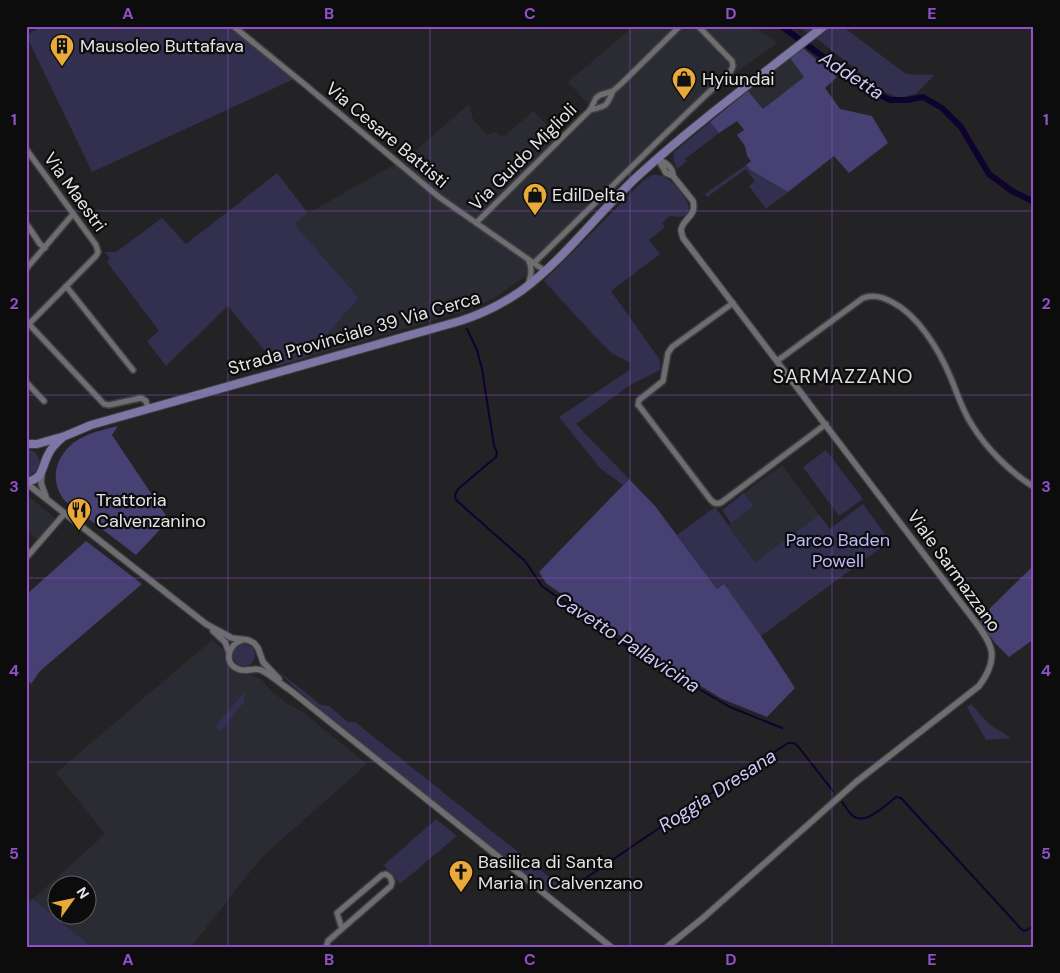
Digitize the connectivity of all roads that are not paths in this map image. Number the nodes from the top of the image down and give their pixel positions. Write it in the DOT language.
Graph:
graph roads {
  1 [pos="233,26"];
  2 [pos="680,26"];
  3 [pos="698,26"];
  4 [pos="824,26"];
  5 [pos="613,91"];
  6 [pos="590,110"];
  7 [pos="26,149"];
  8 [pos="658,159"];
  9 [pos="73,214"];
  10 [pos="26,223"];
  11 [pos="476,223"];
  12 [pos="45,248"];
  13 [pos="528,259"];
  14 [pos="534,263"];
  15 [pos="26,269"];
  16 [pos="545,270"];
  17 [pos="66,286"];
  18 [pos="528,286"];
  19 [pos="733,303"];
  20 [pos="27,324"];
  21 [pos="777,361"];
  22 [pos="133,370"];
  23 [pos="26,382"];
  24 [pos="44,401"];
  25 [pos="148,409"];
  26 [pos="826,424"];
  27 [pos="65,436"];
  28 [pos="28,444"];
  29 [pos="43,468"];
  30 [pos="26,482"];
  31 [pos="1034,487"];
  32 [pos="49,500"];
  33 [pos="65,513"];
  34 [pos="26,558"];
  35 [pos="206,624"];
  36 [pos="242,640"];
  37 [pos="229,652"];
  38 [pos="260,653"];
  39 [pos="250,669"];
  40 [pos="290,690"];
  41 [pos="342,929"];
  42 [pos="326,947"];
  43 [pos="611,947"];
  44 [pos="667,947"];
  1 -- 11 [label="street, Via Cesare Battisti"];
  2 -- 5 [label="street, Via Guido Miglioli"];
  3 -- 14 [label="street"];
  4 -- 8 [label="main road, Strada Provinciale 39 Via Cerca"];
  5 -- 6 [label="street, Via Guido Miglioli"];
  5 -- 6 [label="street, Via Guido Miglioli"];
  6 -- 11 [label="street, Via Guido Miglioli"];
  7 -- 9 [label="street, Via Maestri"];
  8 -- 16 [label="main road, Strada Provinciale 39 Via Cerca"];
  8 -- 19 [label="street, Viale Sarmazzano"];
  9 -- 12 [label="street"];
  9 -- 17 [label="street, Via Maestri"];
  10 -- 12 [label="street"];
  11 -- 13 [label="street, Via Cesare Battisti"];
  12 -- 15 [label="street"];
  13 -- 14 [label="street, Via Cesare Battisti"];
  13 -- 18 [label="street"];
  14 -- 16 [label="street, Via Cesare Battisti"];
  16 -- 18 [label="main road, Strada Provinciale 39 Via Cerca"];
  17 -- 20 [label="street"];
  17 -- 22 [label="street"];
  18 -- 25 [label="main road, Strada Provinciale 39 Via Cerca"];
  19 -- 21 [label="street, Viale Sarmazzano"];
  19 -- 26 [label="street"];
  20 -- 25 [label="street"];
  21 -- 26 [label="street, Viale Sarmazzano"];
  21 -- 31 [label="street"];
  23 -- 24 [label="street"];
  25 -- 27 [label="main road, Strada Provinciale 39 Via Cerca"];
  26 -- 44 [label="street, Viale Sarmazzano"];
  27 -- 28 [label="main road, Strada Provinciale 39 Via Cerca"];
  27 -- 29 [label="main road, Strada Provinciale 39 Via Cerca"];
  28 -- 29 [label="main road, Strada Provinciale 39 Via Cerca"];
  29 -- 30 [label="main road, Strada Provinciale 39 Via Cerca"];
  29 -- 32 [label="street"];
  30 -- 32 [label="street"];
  32 -- 33 [label="street"];
  33 -- 34 [label="street"];
  33 -- 35 [label="street"];
  35 -- 36 [label="street"];
  35 -- 37 [label="street"];
  36 -- 37 [label="street"];
  36 -- 38 [label="street"];
  37 -- 39 [label="street"];
  38 -- 39 [label="street"];
  38 -- 40 [label="street"];
  39 -- 40 [label="street"];
  40 -- 43 [label="street"];
  41 -- 41 [label="street"];
  41 -- 42 [label="street"];
}
